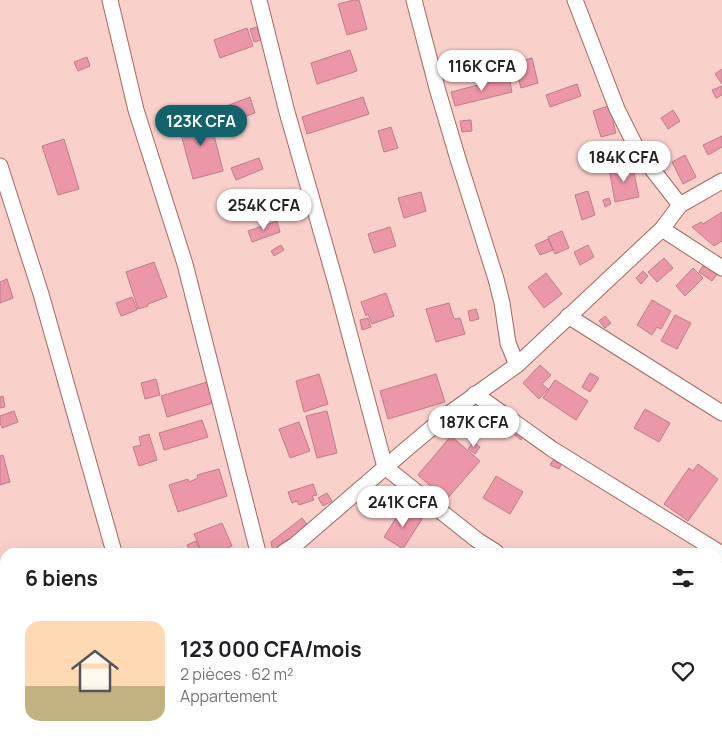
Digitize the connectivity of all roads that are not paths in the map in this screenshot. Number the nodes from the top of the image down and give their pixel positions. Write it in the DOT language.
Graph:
graph roads {
  1 [pos="110,0"];
  2 [pos="259,0"];
  3 [pos="414,0"];
  4 [pos="575,0"];
  5 [pos="0,166"];
  6 [pos="722,181"];
  7 [pos="680,205"];
  8 [pos="662,228"];
  9 [pos="722,268"];
  10 [pos="568,316"];
  11 [pos="517,365"];
  12 [pos="475,394"];
  13 [pos="722,413"];
  14 [pos="385,467"];
  15 [pos="113,548"];
  16 [pos="257,548"];
  17 [pos="296,548"];
  18 [pos="490,548"];
  19 [pos="712,548"];
  1 -- 16 [label="street"];
  2 -- 14 [label="street"];
  3 -- 11 [label="street"];
  4 -- 7 [label="street"];
  5 -- 15 [label="street"];
  6 -- 7 [label="street"];
  7 -- 8 [label="street"];
  8 -- 9 [label="street"];
  8 -- 10 [label="street"];
  10 -- 11 [label="street"];
  10 -- 13 [label="street"];
  11 -- 12 [label="street"];
  12 -- 14 [label="street"];
  12 -- 19 [label="street"];
  14 -- 17 [label="street"];
  14 -- 18 [label="street"];
}
